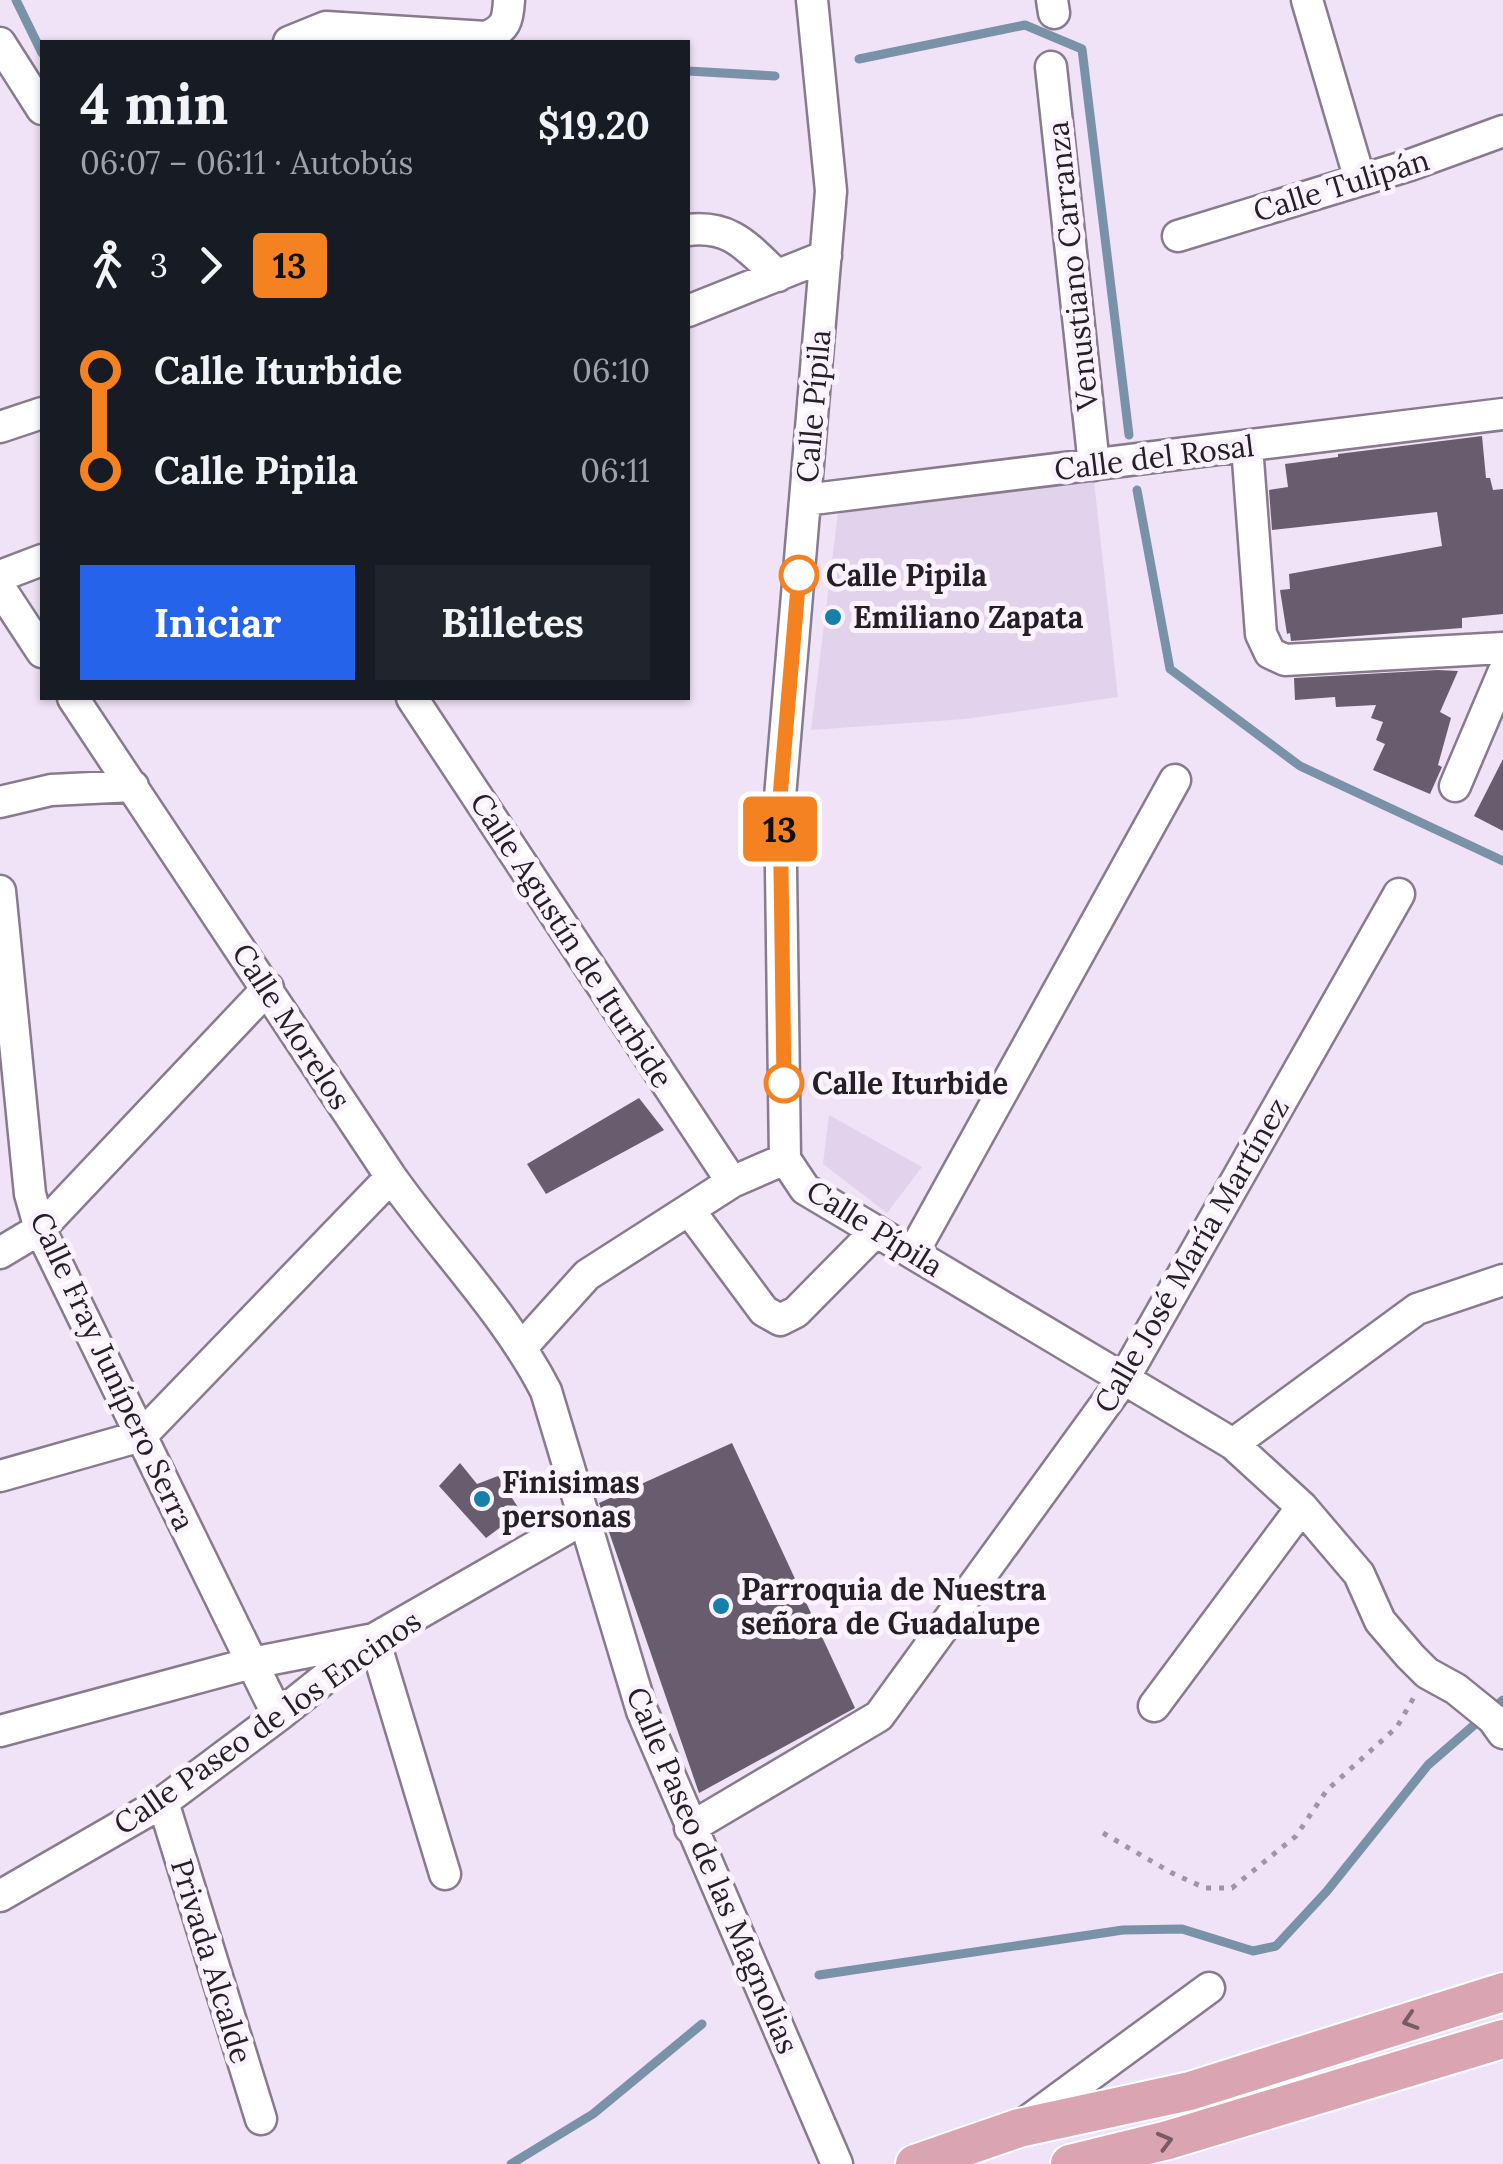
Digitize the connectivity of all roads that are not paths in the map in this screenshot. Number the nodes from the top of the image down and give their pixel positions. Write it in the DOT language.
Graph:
graph roads {
  1 [pos="812,0"];
  2 [pos="1307,0"];
  3 [pos="508,10"];
  4 [pos="294,40"];
  5 [pos="0,43"];
  6 [pos="1051,68"];
  7 [pos="40,107"];
  8 [pos="1503,132"];
  9 [pos="1360,180"];
  10 [pos="690,230"];
  11 [pos="1178,236"];
  12 [pos="826,256"];
  13 [pos="778,276"];
  14 [pos="690,310"];
  15 [pos="40,413"];
  16 [pos="1503,414"];
  17 [pos="4,419"];
  18 [pos="1247,446"];
  19 [pos="1094,464"];
  20 [pos="805,500"];
  21 [pos="40,561"];
  22 [pos="0,576"];
  23 [pos="0,588"];
  24 [pos="1503,648"];
  25 [pos="40,649"];
  26 [pos="1503,674"];
  27 [pos="74,700"];
  28 [pos="413,700"];
  29 [pos="1176,780"];
  30 [pos="132,786"];
  31 [pos="1455,786"];
  32 [pos="0,802"];
  33 [pos="0,890"];
  34 [pos="1399,894"];
  35 [pos="268,988"];
  36 [pos="785,1159"];
  37 [pos="391,1177"];
  38 [pos="732,1182"];
  39 [pos="688,1210"];
  40 [pos="40,1228"];
  41 [pos="876,1231"];
  42 [pos="0,1253"];
  43 [pos="913,1253"];
  44 [pos="1503,1280"];
  45 [pos="523,1346"];
  46 [pos="1124,1380"];
  47 [pos="141,1436"];
  48 [pos="1232,1444"];
  49 [pos="0,1476"];
  50 [pos="1302,1507"];
  51 [pos="586,1518"];
  52 [pos="374,1638"];
  53 [pos="252,1663"];
  54 [pos="1154,1706"];
  55 [pos="278,1716"];
  56 [pos="1498,1726"];
  57 [pos="0,1730"];
  58 [pos="162,1802"];
  59 [pos="690,1828"];
  60 [pos="445,1874"];
  61 [pos="0,1896"];
  62 [pos="1208,1988"];
  63 [pos="1503,1992"];
  64 [pos="1503,2038"];
  65 [pos="260,2120"];
  66 [pos="1019,2128"];
  67 [pos="837,2164"];
  68 [pos="916,2164"];
  69 [pos="1070,2164"];
  1 -- 12 [label="street, Calle Pípila"];
  2 -- 9 [label="street"];
  3 -- 4 [label="street"];
  5 -- 7 [label="street"];
  6 -- 19 [label="street, Venustiano Carranza"];
  8 -- 9 [label="street, Calle Tulipán"];
  9 -- 11 [label="street, Calle Tulipán"];
  10 -- 13 [label="street"];
  12 -- 13 [label="street"];
  12 -- 20 [label="street, Calle Pípila"];
  13 -- 14 [label="street"];
  15 -- 17 [label="street"];
  16 -- 18 [label="street, Calle del Rosal"];
  18 -- 19 [label="street, Calle del Rosal"];
  18 -- 24 [label="street"];
  19 -- 20 [label="street, Calle del Rosal"];
  20 -- 36 [label="street, Calle Pípila"];
  21 -- 22 [label="street"];
  23 -- 25 [label="street"];
  26 -- 31 [label="street"];
  27 -- 30 [label="street, Calle Morelos"];
  28 -- 38 [label="street, Calle Agustín de Iturbide"];
  29 -- 43 [label="street"];
  30 -- 32 [label="street"];
  30 -- 35 [label="street, Calle Morelos"];
  33 -- 40 [label="street, Calle Fray Junípero Serra"];
  34 -- 46 [label="street, Calle José María Martínez"];
  35 -- 37 [label="street, Calle Morelos"];
  35 -- 40 [label="street"];
  36 -- 38 [label="street"];
  36 -- 41 [label="street, Calle Pípila"];
  37 -- 45 [label="street, Calle Morelos"];
  37 -- 47 [label="street"];
  38 -- 39 [label="street"];
  39 -- 41 [label="street"];
  39 -- 45 [label="street"];
  40 -- 42 [label="street"];
  40 -- 47 [label="street, Calle Fray Junípero Serra"];
  41 -- 43 [label="street, Calle Pípila"];
  43 -- 46 [label="street, Calle Pípila"];
  44 -- 48 [label="street"];
  45 -- 51 [label="street, Calle Paseo de las Magnolias"];
  46 -- 48 [label="street, Calle Pípila"];
  46 -- 59 [label="street, Calle José María Martínez"];
  47 -- 49 [label="street"];
  47 -- 53 [label="street, Calle Fray Junípero Serra"];
  48 -- 50 [label="street, Calle Pípila"];
  50 -- 54 [label="street"];
  50 -- 56 [label="street, Calle Pípila"];
  51 -- 52 [label="street, Calle Paseo de los Encinos"];
  51 -- 59 [label="street, Calle Paseo de las Magnolias"];
  52 -- 53 [label="street"];
  52 -- 55 [label="street, Calle Paseo de los Encinos"];
  52 -- 60 [label="street"];
  53 -- 55 [label="street, Calle Fray Junípero Serra"];
  53 -- 57 [label="street"];
  55 -- 58 [label="street, Calle Paseo de los Encinos"];
  58 -- 61 [label="street, Calle Paseo de los Encinos"];
  58 -- 65 [label="street, Privada Alcalde"];
  59 -- 67 [label="street, Calle Paseo de las Magnolias"];
  62 -- 66 [label="street"];
  63 -- 66 [label="main road, one-way"];
  69 -- 64 [label="main road, one-way"];
  66 -- 68 [label="main road"];
}
